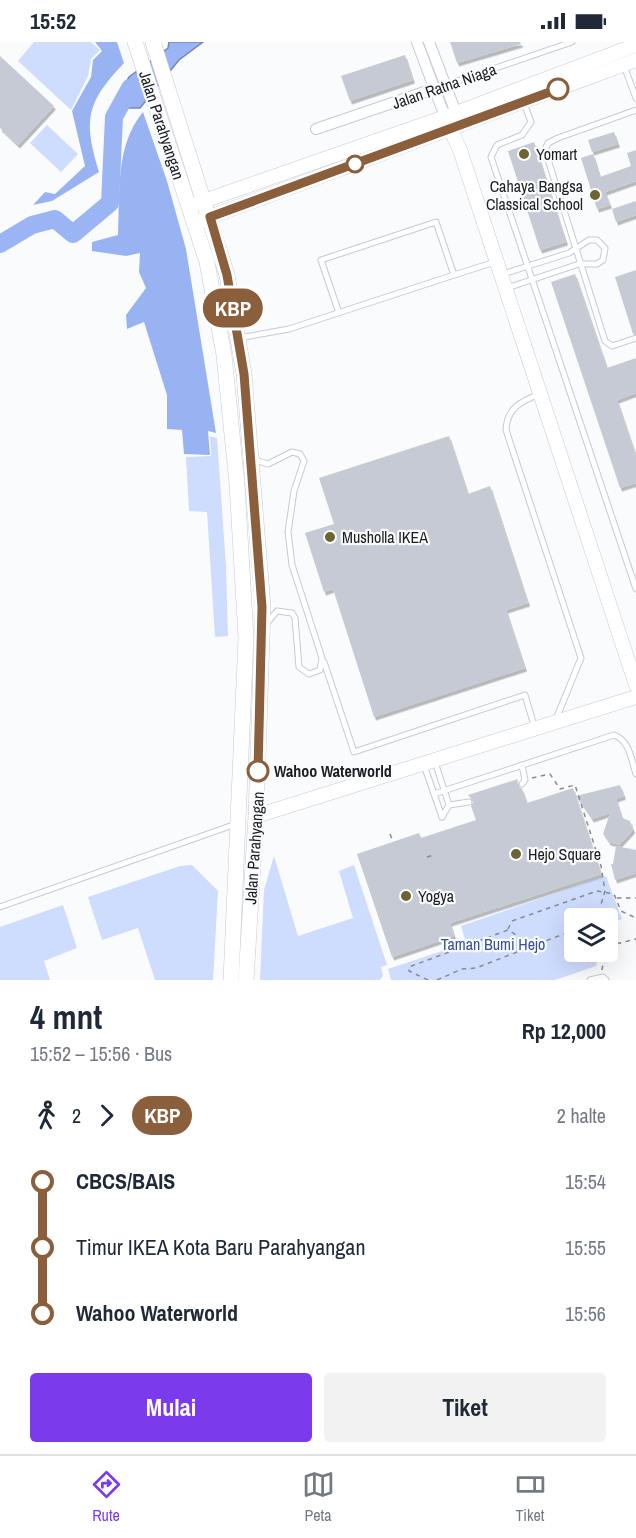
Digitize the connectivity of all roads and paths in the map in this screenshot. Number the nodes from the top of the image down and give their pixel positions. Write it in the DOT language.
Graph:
graph roads {
  1 [pos="135,42"];
  2 [pos="153,42"];
  3 [pos="417,42"];
  4 [pos="429,42"];
  5 [pos="572,42"];
  6 [pos="636,45"];
  7 [pos="624,55"];
  8 [pos="445,86"];
  9 [pos="433,89"];
  10 [pos="636,98"];
  11 [pos="524,101"];
  12 [pos="636,110"];
  13 [pos="453,121"];
  14 [pos="316,129"];
  15 [pos="205,200"];
  16 [pos="189,207"];
  17 [pos="210,217"];
  18 [pos="194,223"];
  19 [pos="575,251"];
  20 [pos="579,264"];
  21 [pos="529,265"];
  22 [pos="454,275"];
  23 [pos="501,275"];
  24 [pos="534,279"];
  25 [pos="339,313"];
  26 [pos="238,338"];
  27 [pos="636,338"];
  28 [pos="540,394"];
  29 [pos="250,455"];
  30 [pos="636,590"];
  31 [pos="246,638"];
  32 [pos="262,639"];
  33 [pos="322,658"];
  34 [pos="636,685"];
  35 [pos="636,697"];
  36 [pos="554,723"];
  37 [pos="536,730"];
  38 [pos="430,763"];
  39 [pos="522,765"];
  40 [pos="636,774"];
  41 [pos="524,782"];
  42 [pos="445,790"];
  43 [pos="434,794"];
  44 [pos="469,802"];
  45 [pos="449,805"];
  46 [pos="256,816"];
  47 [pos="237,824"];
  48 [pos="390,834"];
  49 [pos="393,842"];
  50 [pos="434,855"];
  51 [pos="427,857"];
  52 [pos="604,891"];
  53 [pos="636,897"];
  54 [pos="616,898"];
  55 [pos="0,907"];
  56 [pos="600,908"];
  57 [pos="621,912"];
  58 [pos="618,913"];
  59 [pos="636,918"];
  60 [pos="508,930"];
  61 [pos="564,934"];
  62 [pos="636,939"];
  63 [pos="618,944"];
  64 [pos="538,945"];
  65 [pos="605,962"];
  66 [pos="604,978"];
  67 [pos="231,980"];
  68 [pos="246,980"];
  69 [pos="428,980"];
  70 [pos="437,980"];
  71 [pos="590,980"];
  1 -- 16 [label="main road, Jalan Parahyangan"];
  2 -- 15 [label="main road, Jalan Parahyangan"];
  3 -- 9 [label="street"];
  4 -- 8 [label="street"];
  5 -- 8 [label="lane, Jalan Ratna Niaga"];
  6 -- 7 [label="street"];
  7 -- 10 [label="lane"];
  7 -- 11 [label="street"];
  7 -- 13 [label="street"];
  8 -- 9 [label="lane, Jalan Ratna Niaga"];
  8 -- 13 [label="street"];
  9 -- 13 [label="street"];
  9 -- 14 [label="street, Jalan Ratna Niaga"];
  11 -- 13 [label="street"];
  11 -- 21 [label="lane"];
  12 -- 19 [label="lane"];
  13 -- 15 [label="street"];
  13 -- 17 [label="street"];
  13 -- 23 [label="street"];
  15 -- 16 [label="street"];
  15 -- 17 [label="main road, Jalan Parahyangan"];
  16 -- 18 [label="main road, Jalan Parahyangan"];
  17 -- 18 [label="street"];
  17 -- 26 [label="main road, Jalan Parahyangan"];
  18 -- 31 [label="main road, Jalan Parahyangan"];
  19 -- 20 [label="lane"];
  19 -- 20 [label="lane"];
  19 -- 21 [label="lane"];
  20 -- 24 [label="lane"];
  20 -- 27 [label="lane"];
  21 -- 23 [label="lane"];
  21 -- 24 [label="lane"];
  22 -- 23 [label="lane"];
  22 -- 25 [label="lane"];
  22 -- 25 [label="lane"];
  23 -- 24 [label="lane"];
  23 -- 28 [label="street"];
  24 -- 30 [label="lane"];
  25 -- 26 [label="lane"];
  26 -- 29 [label="main road, Jalan Parahyangan"];
  28 -- 34 [label="street"];
  28 -- 36 [label="lane"];
  29 -- 32 [label="main road, Jalan Parahyangan"];
  29 -- 33 [label="lane"];
  31 -- 32 [label="main road"];
  31 -- 47 [label="main road, Jalan Parahyangan"];
  32 -- 33 [label="lane"];
  32 -- 46 [label="main road, Jalan Parahyangan"];
  33 -- 37 [label="lane"];
  35 -- 36 [label="street"];
  36 -- 37 [label="street"];
  37 -- 38 [label="street"];
  38 -- 42 [label="lane"];
  38 -- 43 [label="lane"];
  38 -- 46 [label="street"];
  39 -- 40 [label="lane"];
  39 -- 41 [label="lane"];
  39 -- 42 [label="lane"];
  41 -- 52 [label="path"];
  42 -- 43 [label="lane"];
  42 -- 45 [label="lane"];
  43 -- 45 [label="lane"];
  44 -- 45 [label="lane"];
  46 -- 68 [label="main road, Jalan Parahyangan"];
  47 -- 55 [label="lane"];
  47 -- 67 [label="main road, Jalan Parahyangan"];
  48 -- 49 [label="path"];
  50 -- 51 [label="path"];
  52 -- 54 [label="path"];
  52 -- 56 [label="path"];
  52 -- 60 [label="path"];
  53 -- 54 [label="path"];
  54 -- 57 [label="path"];
  57 -- 58 [label="path"];
  57 -- 59 [label="path"];
  60 -- 64 [label="path"];
  60 -- 69 [label="path"];
  61 -- 64 [label="path"];
  62 -- 63 [label="path"];
  64 -- 70 [label="path"];
  65 -- 66 [label="path"];
  66 -- 71 [label="lane"];
}
